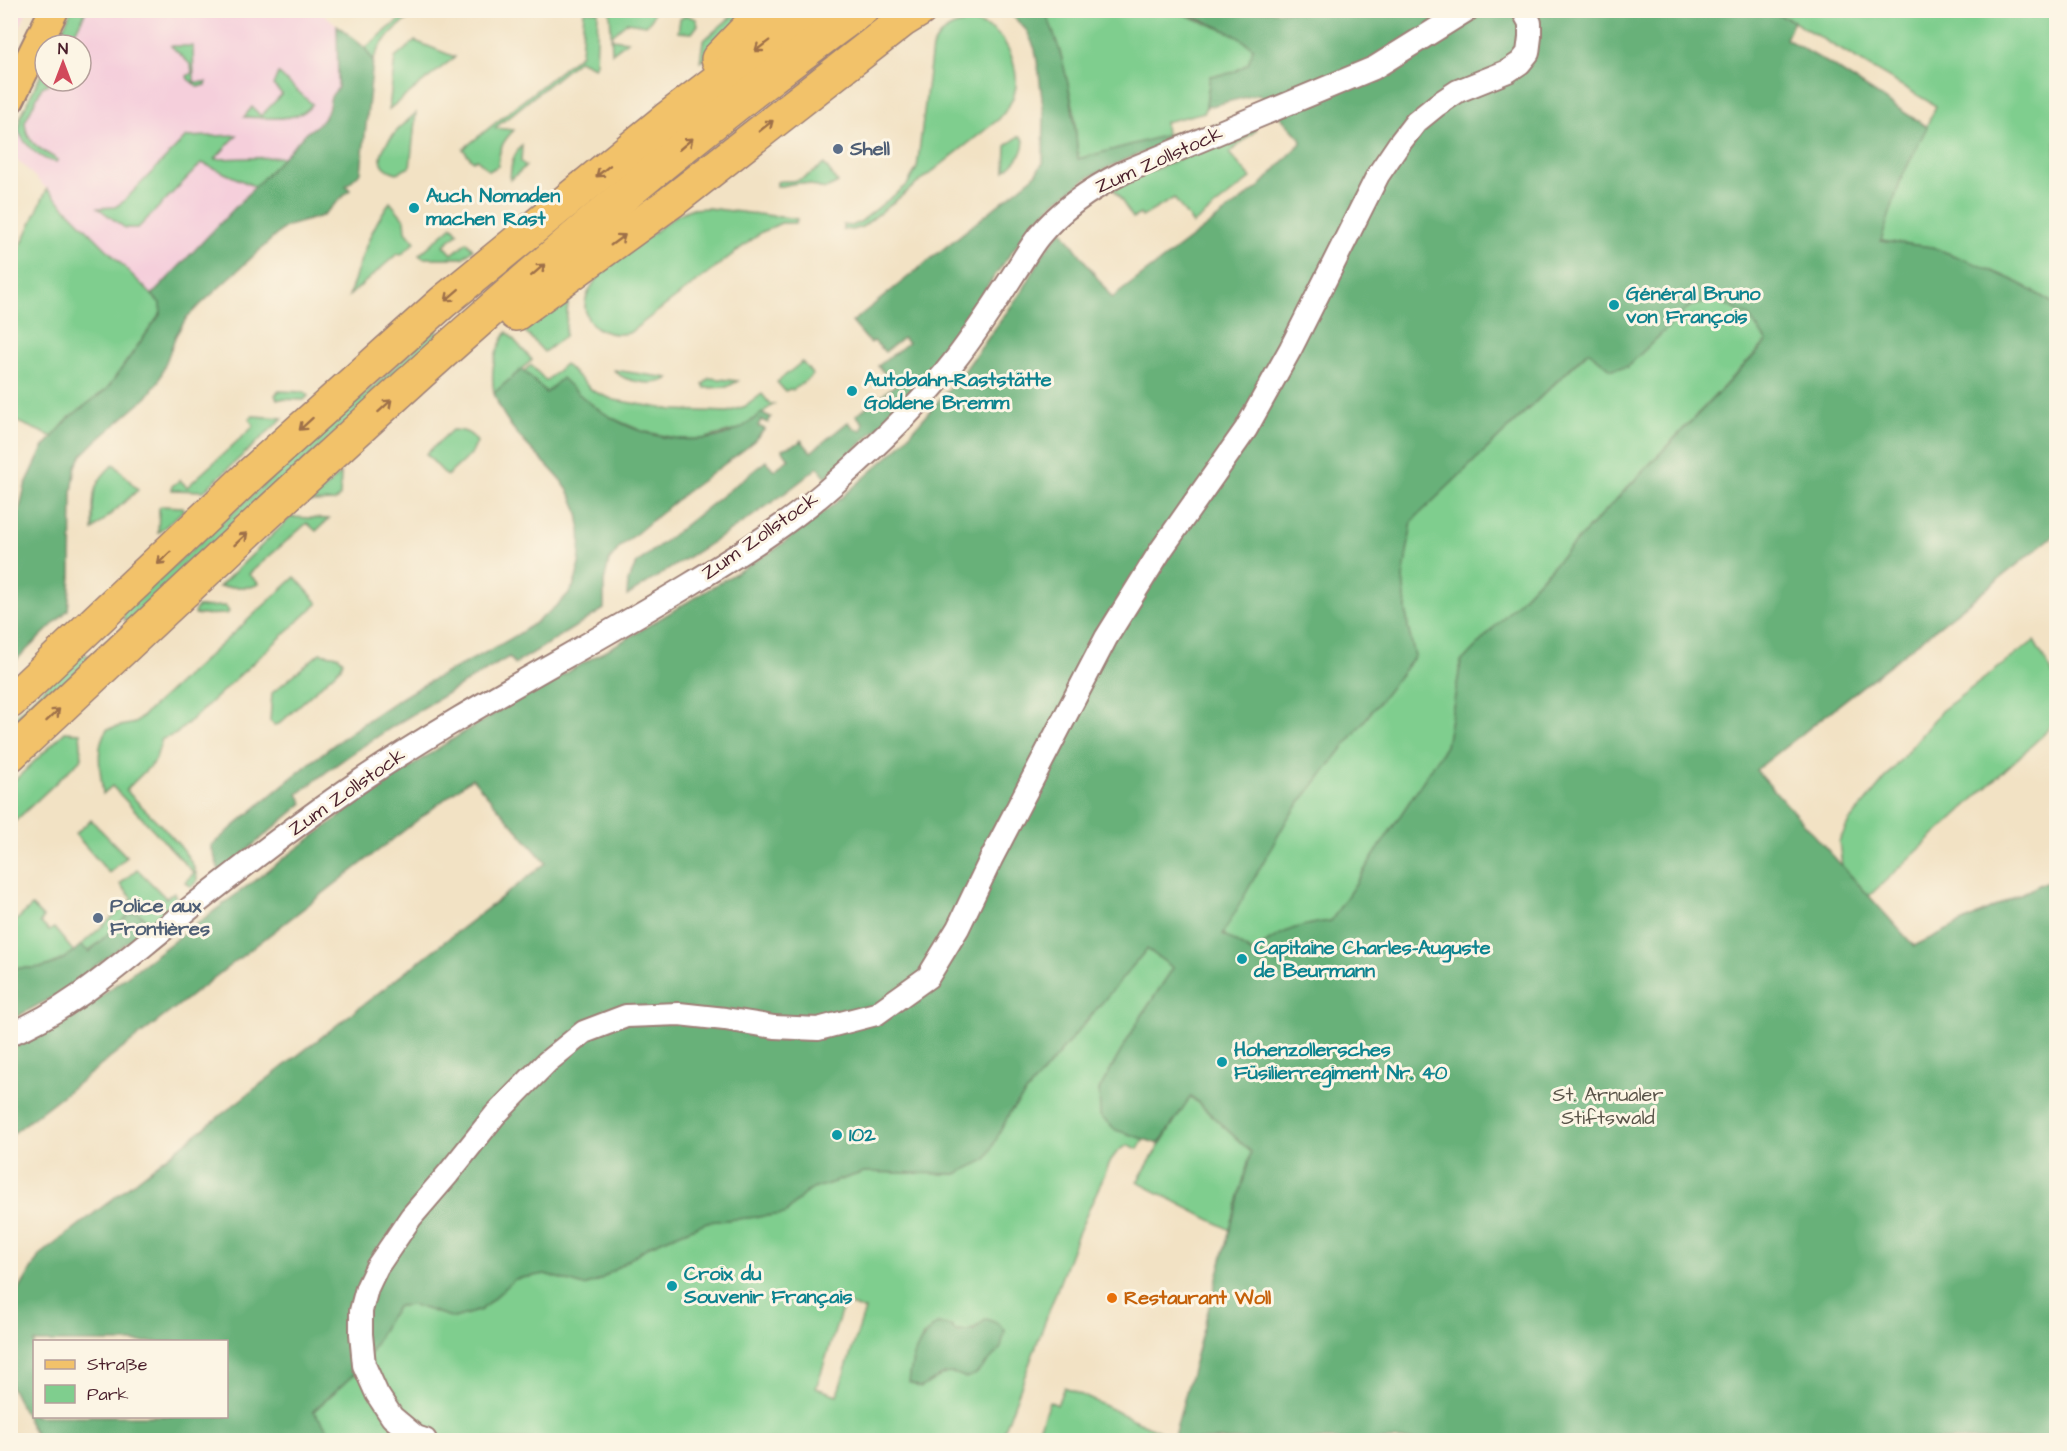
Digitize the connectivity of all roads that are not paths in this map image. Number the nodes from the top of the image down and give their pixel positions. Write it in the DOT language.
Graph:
graph roads {
  1 [pos="54,10"];
  2 [pos="765,10"];
  3 [pos="809,10"];
  4 [pos="861,10"];
  5 [pos="1467,10"];
  6 [pos="911,14"];
  7 [pos="1526,17"];
  8 [pos="10,99"];
  9 [pos="688,102"];
  10 [pos="447,351"];
  11 [pos="10,702"];
  12 [pos="10,755"];
  13 [pos="10,1034"];
  14 [pos="425,1440"];
  1 -- 8 [label="main road"];
  2 -- 9 [label="highway"];
  3 -- 9 [label="highway, one-way"];
  10 -- 4 [label="highway, one-way"];
  5 -- 13 [label="street, Zum Zollstock"];
  10 -- 6 [label="highway, one-way"];
  7 -- 14 [label="street"];
  9 -- 11 [label="highway, one-way"];
  12 -- 10 [label="highway, one-way"];
}
